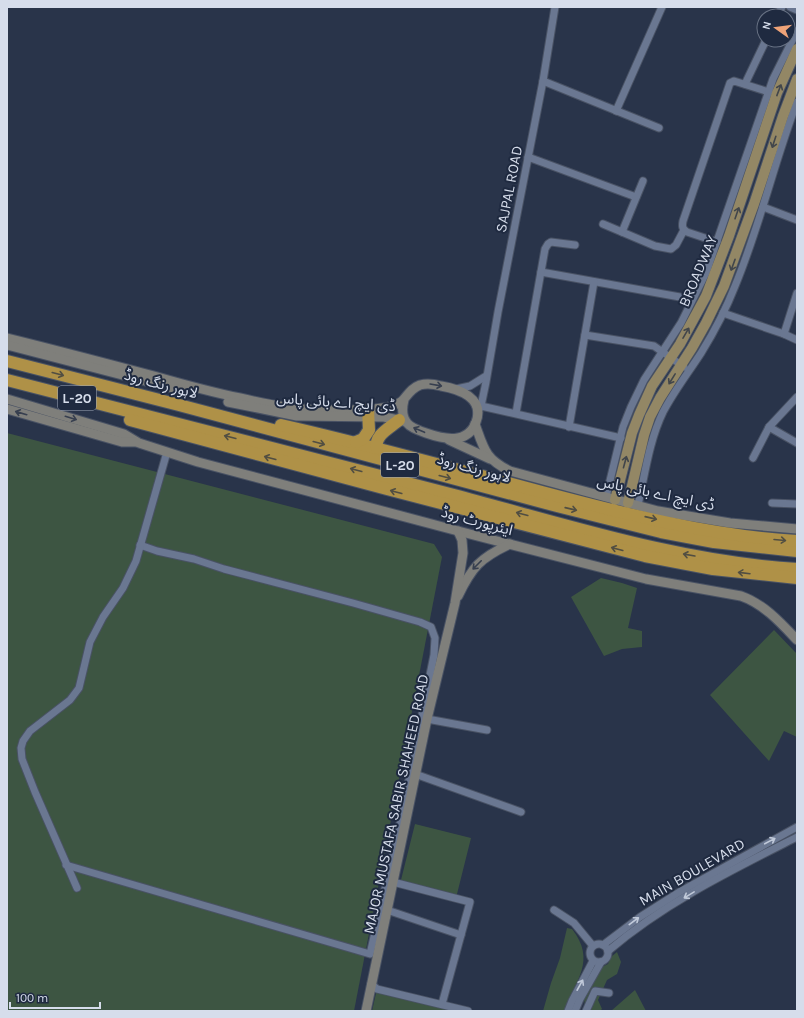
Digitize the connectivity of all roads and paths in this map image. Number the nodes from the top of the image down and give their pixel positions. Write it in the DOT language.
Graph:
graph roads {
  1 [pos="555,7"];
  2 [pos="662,7"];
  3 [pos="790,7"];
  4 [pos="797,10"];
  5 [pos="797,31"];
  6 [pos="762,48"];
  7 [pos="797,48"];
  8 [pos="797,79"];
  9 [pos="543,81"];
  10 [pos="745,84"];
  11 [pos="769,92"];
  12 [pos="797,102"];
  13 [pos="616,112"];
  14 [pos="659,128"];
  15 [pos="528,158"];
  16 [pos="643,181"];
  17 [pos="636,197"];
  18 [pos="764,207"];
  19 [pos="797,220"];
  20 [pos="603,224"];
  21 [pos="684,230"];
  22 [pos="622,232"];
  23 [pos="717,242"];
  24 [pos="575,245"];
  25 [pos="541,272"];
  26 [pos="594,282"];
  27 [pos="797,293"];
  28 [pos="692,302"];
  29 [pos="723,313"];
  30 [pos="784,334"];
  31 [pos="585,335"];
  32 [pos="7,338"];
  33 [pos="797,340"];
  34 [pos="7,345"];
  35 [pos="667,354"];
  36 [pos="7,355"];
  37 [pos="7,361"];
  38 [pos="685,367"];
  39 [pos="42,369"];
  40 [pos="486,376"];
  41 [pos="7,380"];
  42 [pos="455,389"];
  43 [pos="56,393"];
  44 [pos="7,399"];
  45 [pos="404,400"];
  46 [pos="795,401"];
  47 [pos="179,405"];
  48 [pos="7,409"];
  49 [pos="479,410"];
  50 [pos="368,413"];
  51 [pos="516,413"];
  52 [pos="402,421"];
  53 [pos="475,424"];
  54 [pos="569,426"];
  55 [pos="769,427"];
  56 [pos="621,438"];
  57 [pos="447,439"];
  58 [pos="139,442"];
  59 [pos="356,442"];
  60 [pos="797,443"];
  61 [pos="377,448"];
  62 [pos="167,452"];
  63 [pos="753,458"];
  64 [pos="492,459"];
  65 [pos="610,498"];
  66 [pos="772,503"];
  67 [pos="633,504"];
  68 [pos="797,504"];
  69 [pos="797,529"];
  70 [pos="458,531"];
  71 [pos="797,541"];
  72 [pos="510,544"];
  73 [pos="140,545"];
  74 [pos="797,551"];
  75 [pos="797,569"];
  76 [pos="797,578"];
  77 [pos="455,603"];
  78 [pos="797,640"];
  79 [pos="427,719"];
  80 [pos="487,730"];
  81 [pos="415,774"];
  82 [pos="521,812"];
  83 [pos="797,827"];
  84 [pos="797,837"];
  85 [pos="66,865"];
  86 [pos="393,882"];
  87 [pos="77,888"];
  88 [pos="387,910"];
  89 [pos="554,910"];
  90 [pos="461,934"];
  91 [pos="593,946"];
  92 [pos="606,948"];
  93 [pos="593,961"];
  94 [pos="601,962"];
  95 [pos="371,984"];
  96 [pos="609,993"];
  97 [pos="575,1002"];
  98 [pos="442,1004"];
  99 [pos="587,1010"];
  100 [pos="366,1011"];
  101 [pos="468,1011"];
  102 [pos="568,1011"];
  103 [pos="575,1011"];
  1 -- 9 [label="street, SAJPAL ROAD"];
  2 -- 13 [label="street"];
  3 -- 4 [label="street"];
  5 -- 11 [label="street"];
  6 -- 10 [label="street"];
  35 -- 7 [label="main road, BROADWAY, one-way"];
  8 -- 38 [label="main road, BROADWAY, one-way"];
  9 -- 13 [label="street"];
  9 -- 15 [label="street, SAJPAL ROAD"];
  10 -- 11 [label="street"];
  10 -- 21 [label="street"];
  11 -- 23 [label="street"];
  12 -- 18 [label="street"];
  13 -- 14 [label="street"];
  15 -- 17 [label="street"];
  15 -- 40 [label="street, SAJPAL ROAD"];
  16 -- 17 [label="street"];
  17 -- 22 [label="street"];
  18 -- 19 [label="street"];
  18 -- 29 [label="street"];
  20 -- 22 [label="street"];
  21 -- 22 [label="street"];
  21 -- 23 [label="street"];
  23 -- 28 [label="street"];
  24 -- 25 [label="street"];
  25 -- 26 [label="street"];
  25 -- 51 [label="street"];
  26 -- 28 [label="street"];
  26 -- 31 [label="street"];
  27 -- 30 [label="street"];
  28 -- 35 [label="street"];
  29 -- 30 [label="street"];
  29 -- 38 [label="street"];
  30 -- 33 [label="street"];
  31 -- 35 [label="street"];
  31 -- 54 [label="street"];
  32 -- 50 [label="main road"];
  34 -- 50 [label="main road, ڈی ایچ اے بائی پاس"];
  35 -- 38 [label="street"];
  35 -- 56 [label="street"];
  65 -- 35 [label="main road, BROADWAY, one-way"];
  36 -- 39 [label="main road"];
  37 -- 39 [label="highway, لاہور رنگ روڈ / L-20"];
  38 -- 67 [label="main road, BROADWAY"];
  39 -- 47 [label="highway, لاہور رنگ روڈ / L-20, one-way"];
  40 -- 42 [label="street"];
  40 -- 49 [label="street, SAJPAL ROAD"];
  41 -- 43 [label="highway, L-20"];
  45 -- 42 [label="main road, one-way"];
  42 -- 49 [label="main road"];
  75 -- 43 [label="highway, L-20, one-way"];
  76 -- 43 [label="highway, one-way"];
  44 -- 58 [label="main road, ایئرپورٹ روڈ, one-way"];
  45 -- 50 [label="main road"];
  45 -- 52 [label="main road"];
  46 -- 55 [label="street"];
  47 -- 59 [label="highway"];
  47 -- 74 [label="highway, لاہور رنگ روڈ / L-20, one-way"];
  58 -- 48 [label="main road, ایئرپورٹ روڈ, one-way"];
  49 -- 51 [label="street"];
  49 -- 53 [label="main road"];
  50 -- 52 [label="main road, ڈی ایچ اے بائی پاس"];
  50 -- 59 [label="highway"];
  51 -- 54 [label="street"];
  57 -- 52 [label="main road, one-way"];
  52 -- 61 [label="highway"];
  53 -- 57 [label="main road"];
  53 -- 64 [label="main road"];
  54 -- 56 [label="street"];
  55 -- 60 [label="street"];
  55 -- 63 [label="street"];
  56 -- 65 [label="street"];
  57 -- 64 [label="main road"];
  58 -- 62 [label="main road, ایئرپورٹ روڈ"];
  59 -- 61 [label="highway"];
  61 -- 71 [label="highway, one-way"];
  62 -- 70 [label="main road, ایئرپورٹ روڈ"];
  62 -- 73 [label="street"];
  64 -- 65 [label="main road, ڈی ایچ اے بائی پاس"];
  65 -- 67 [label="main road, ڈی ایچ اے بائی پاس"];
  66 -- 68 [label="street"];
  67 -- 69 [label="main road, ڈی ایچ اے بائی پاس"];
  70 -- 72 [label="main road, ایئرپورٹ روڈ"];
  70 -- 77 [label="main road"];
  72 -- 77 [label="main road, one-way"];
  72 -- 78 [label="main road, ایئرپورٹ روڈ"];
  73 -- 85 [label="street"];
  73 -- 85 [label="street"];
  77 -- 79 [label="main road, MAJOR MUSTAFA SABIR SHAHEED ROAD"];
  79 -- 80 [label="street"];
  79 -- 81 [label="main road, MAJOR MUSTAFA SABIR SHAHEED ROAD"];
  81 -- 82 [label="street"];
  81 -- 86 [label="main road, MAJOR MUSTAFA SABIR SHAHEED ROAD"];
  92 -- 83 [label="street, MAIN BOULEVARD, one-way"];
  84 -- 92 [label="street, MAIN BOULEVARD, one-way"];
  85 -- 87 [label="street"];
  86 -- 88 [label="main road, MAJOR MUSTAFA SABIR SHAHEED ROAD"];
  86 -- 90 [label="street"];
  88 -- 90 [label="street"];
  88 -- 95 [label="main road, MAJOR MUSTAFA SABIR SHAHEED ROAD"];
  89 -- 91 [label="street"];
  90 -- 98 [label="street"];
  91 -- 92 [label="street"];
  91 -- 93 [label="street"];
  92 -- 94 [label="street"];
  93 -- 94 [label="street"];
  97 -- 93 [label="street, one-way"];
  94 -- 97 [label="street"];
  95 -- 98 [label="street"];
  95 -- 100 [label="main road, MAJOR MUSTAFA SABIR SHAHEED ROAD"];
  96 -- 99 [label="street"];
  97 -- 99 [label="street"];
  97 -- 102 [label="street"];
  97 -- 103 [label="street"];
  98 -- 101 [label="street"];
}
